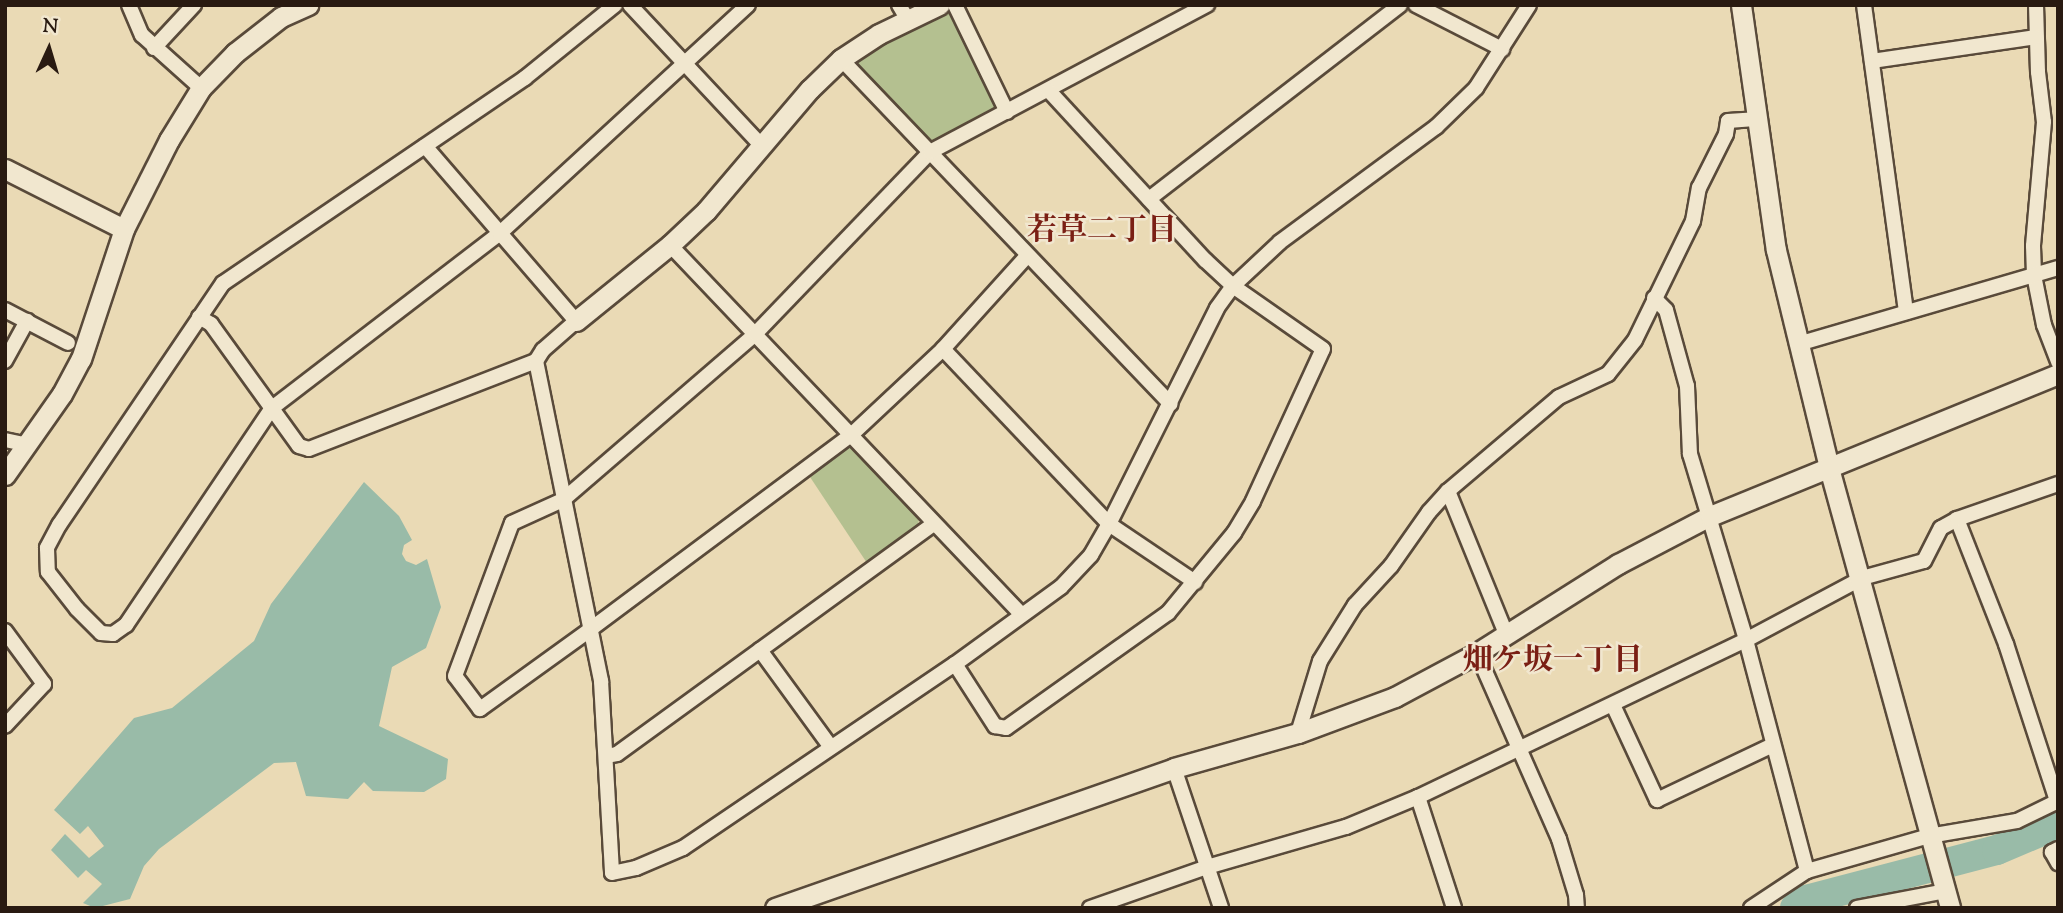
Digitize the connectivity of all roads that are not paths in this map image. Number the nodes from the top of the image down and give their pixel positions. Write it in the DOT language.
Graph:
graph roads {
  1 [pos="129,5"];
  2 [pos="194,5"];
  3 [pos="308,5"];
  4 [pos="615,5"];
  5 [pos="630,5"];
  6 [pos="748,5"];
  7 [pos="939,5"];
  8 [pos="955,5"];
  9 [pos="1207,5"];
  10 [pos="1399,5"];
  11 [pos="1416,5"];
  12 [pos="1529,5"];
  13 [pos="1741,5"];
  14 [pos="1864,5"];
  15 [pos="2035,7"];
  16 [pos="903,13"];
  17 [pos="2036,37"];
  18 [pos="155,48"];
  19 [pos="1502,49"];
  20 [pos="841,60"];
  21 [pos="1872,61"];
  22 [pos="685,65"];
  23 [pos="201,88"];
  24 [pos="1049,91"];
  25 [pos="1007,112"];
  26 [pos="1755,119"];
  27 [pos="425,146"];
  28 [pos="762,146"];
  29 [pos="930,152"];
  30 [pos="5,170"];
  31 [pos="1149,200"];
  32 [pos="124,229"];
  33 [pos="499,234"];
  34 [pos="670,245"];
  35 [pos="1027,256"];
  36 [pos="2058,268"];
  37 [pos="2034,275"];
  38 [pos="1233,286"];
  39 [pos="1654,298"];
  40 [pos="5,310"];
  41 [pos="1906,312"];
  42 [pos="199,317"];
  43 [pos="27,321"];
  44 [pos="576,321"];
  45 [pos="755,334"];
  46 [pos="68,343"];
  47 [pos="1798,344"];
  48 [pos="943,349"];
  49 [pos="536,361"];
  50 [pos="5,362"];
  51 [pos="2058,362"];
  52 [pos="2058,374"];
  53 [pos="1171,404"];
  54 [pos="272,408"];
  55 [pos="851,435"];
  56 [pos="5,440"];
  57 [pos="28,444"];
  58 [pos="1829,468"];
  59 [pos="5,475"];
  60 [pos="2058,484"];
  61 [pos="1448,491"];
  62 [pos="563,500"];
  63 [pos="1710,516"];
  64 [pos="1957,519"];
  65 [pos="933,524"];
  66 [pos="1109,524"];
  67 [pos="1861,578"];
  68 [pos="1195,582"];
  69 [pos="1021,614"];
  70 [pos="591,629"];
  71 [pos="5,631"];
  72 [pos="1506,634"];
  73 [pos="1746,640"];
  74 [pos="760,650"];
  75 [pos="1477,653"];
  76 [pos="955,664"];
  77 [pos="1613,705"];
  78 [pos="5,726"];
  79 [pos="1298,733"];
  80 [pos="1773,745"];
  81 [pos="830,746"];
  82 [pos="1521,750"];
  83 [pos="607,756"];
  84 [pos="1174,768"];
  85 [pos="1418,797"];
  86 [pos="2058,801"];
  87 [pos="1930,840"];
  88 [pos="2058,849"];
  89 [pos="2058,863"];
  90 [pos="1207,867"];
  91 [pos="1807,871"];
  92 [pos="1946,894"];
  93 [pos="1452,907"];
  94 [pos="775,908"];
  95 [pos="1090,908"];
  96 [pos="1221,908"];
  97 [pos="1577,908"];
  98 [pos="1751,908"];
  99 [pos="1857,908"];
  1 -- 18 [label="street"];
  2 -- 18 [label="street"];
  3 -- 23 [label="street"];
  4 -- 27 [label="street"];
  5 -- 22 [label="street"];
  6 -- 22 [label="street"];
  7 -- 16 [label="street"];
  8 -- 25 [label="street"];
  9 -- 24 [label="street"];
  10 -- 31 [label="street"];
  11 -- 19 [label="street"];
  12 -- 19 [label="street"];
  13 -- 26 [label="street"];
  14 -- 21 [label="street"];
  15 -- 17 [label="street"];
  16 -- 20 [label="street"];
  17 -- 21 [label="street"];
  17 -- 37 [label="street"];
  18 -- 23 [label="street"];
  19 -- 38 [label="street"];
  20 -- 28 [label="street"];
  20 -- 29 [label="street"];
  21 -- 41 [label="street"];
  22 -- 28 [label="street"];
  22 -- 33 [label="street"];
  23 -- 32 [label="street"];
  24 -- 25 [label="street"];
  24 -- 31 [label="street"];
  25 -- 29 [label="street"];
  26 -- 39 [label="street"];
  26 -- 47 [label="street"];
  27 -- 33 [label="street"];
  27 -- 42 [label="street"];
  28 -- 34 [label="street"];
  29 -- 35 [label="street"];
  29 -- 45 [label="street"];
  30 -- 32 [label="street"];
  31 -- 38 [label="street"];
  32 -- 57 [label="street"];
  33 -- 44 [label="street"];
  33 -- 54 [label="street"];
  34 -- 44 [label="street"];
  34 -- 45 [label="street"];
  35 -- 48 [label="street"];
  35 -- 53 [label="street"];
  36 -- 37 [label="street"];
  37 -- 41 [label="street"];
  37 -- 51 [label="street"];
  38 -- 53 [label="street"];
  38 -- 68 [label="street"];
  39 -- 61 [label="street"];
  39 -- 63 [label="street"];
  40 -- 43 [label="street"];
  41 -- 47 [label="street"];
  42 -- 54 [label="street"];
  42 -- 54 [label="street"];
  43 -- 46 [label="street"];
  43 -- 50 [label="street"];
  44 -- 49 [label="street"];
  45 -- 55 [label="street"];
  45 -- 62 [label="street"];
  47 -- 58 [label="street"];
  48 -- 55 [label="street"];
  48 -- 66 [label="street"];
  49 -- 54 [label="street"];
  49 -- 62 [label="street"];
  52 -- 58 [label="street"];
  53 -- 66 [label="street"];
  55 -- 65 [label="street"];
  55 -- 70 [label="street"];
  56 -- 57 [label="street"];
  57 -- 59 [label="street"];
  58 -- 63 [label="street"];
  58 -- 67 [label="street"];
  60 -- 64 [label="street"];
  61 -- 72 [label="street"];
  61 -- 79 [label="street"];
  62 -- 70 [label="street"];
  62 -- 70 [label="street"];
  63 -- 72 [label="street"];
  63 -- 73 [label="street"];
  64 -- 67 [label="street"];
  64 -- 86 [label="street"];
  65 -- 69 [label="street"];
  65 -- 74 [label="street"];
  66 -- 68 [label="street"];
  66 -- 69 [label="street"];
  67 -- 73 [label="street"];
  67 -- 87 [label="street"];
  68 -- 76 [label="street"];
  69 -- 76 [label="street"];
  70 -- 83 [label="street"];
  71 -- 78 [label="street"];
  72 -- 75 [label="street"];
  73 -- 77 [label="street"];
  73 -- 80 [label="street"];
  74 -- 81 [label="street"];
  74 -- 83 [label="street"];
  75 -- 79 [label="street"];
  75 -- 82 [label="street"];
  76 -- 81 [label="street"];
  77 -- 80 [label="street"];
  77 -- 82 [label="street"];
  79 -- 84 [label="street"];
  80 -- 91 [label="street"];
  81 -- 83 [label="street"];
  82 -- 85 [label="street"];
  82 -- 97 [label="street"];
  84 -- 90 [label="street"];
  84 -- 94 [label="street"];
  85 -- 90 [label="street"];
  85 -- 93 [label="street"];
  86 -- 87 [label="street"];
  87 -- 91 [label="street"];
  87 -- 92 [label="street"];
  88 -- 89 [label="street"];
  90 -- 95 [label="street"];
  90 -- 96 [label="street"];
  91 -- 98 [label="street"];
  92 -- 99 [label="street"];
}
